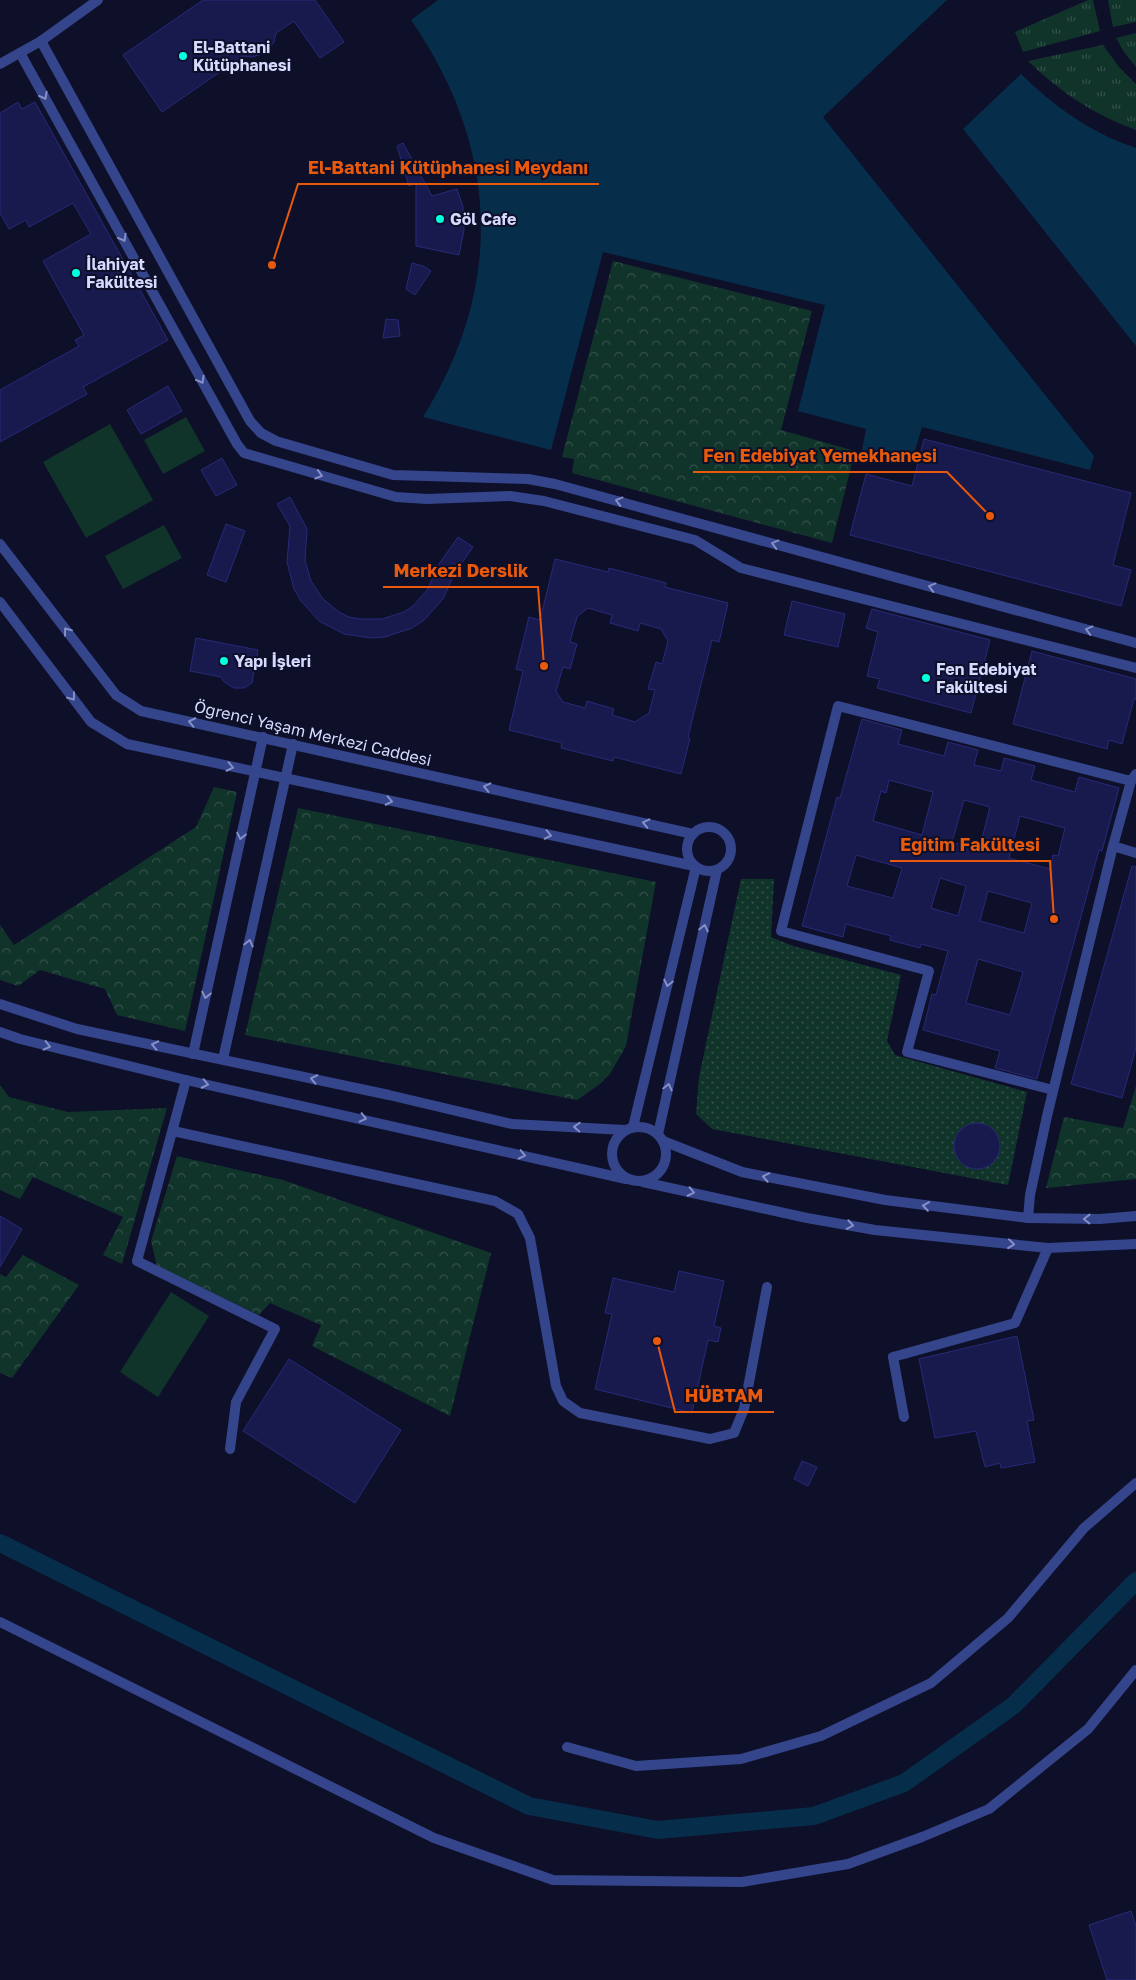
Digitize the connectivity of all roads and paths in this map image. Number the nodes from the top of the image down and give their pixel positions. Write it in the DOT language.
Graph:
graph roads {
  1 [pos="98,0"];
  2 [pos="41,41"];
  3 [pos="20,53"];
  4 [pos="0,64"];
  5 [pos="0,544"];
  6 [pos="0,602"];
  7 [pos="1136,643"];
  8 [pos="1136,668"];
  9 [pos="263,737"];
  10 [pos="294,744"];
  11 [pos="256,772"];
  12 [pos="1133,777"];
  13 [pos="286,779"];
  14 [pos="693,834"];
  15 [pos="1113,846"];
  16 [pos="1136,853"];
  17 [pos="695,866"];
  18 [pos="717,870"];
  19 [pos="0,1004"];
  20 [pos="0,1032"];
  21 [pos="193,1054"];
  22 [pos="224,1059"];
  23 [pos="186,1080"];
  24 [pos="1054,1090"];
  25 [pos="629,1128"];
  26 [pos="173,1131"];
  27 [pos="660,1138"];
  28 [pos="626,1179"];
  29 [pos="643,1182"];
  30 [pos="1136,1216"];
  31 [pos="1028,1218"];
  32 [pos="1136,1244"];
  33 [pos="1048,1248"];
  34 [pos="767,1287"];
  35 [pos="904,1417"];
  36 [pos="230,1449"];
  37 [pos="1136,1483"];
  38 [pos="0,1622"];
  39 [pos="1136,1670"];
  40 [pos="567,1747"];
  1 -- 2 [label="street"];
  2 -- 3 [label="street"];
  7 -- 2 [label="street, one-way"];
  3 -- 4 [label="street"];
  3 -- 8 [label="street, one-way"];
  9 -- 5 [label="street, Öğrenci Yaşam Merkezi Caddesi, one-way"];
  6 -- 11 [label="street, one-way"];
  9 -- 10 [label="street, Öğrenci Yaşam Merkezi Caddesi"];
  9 -- 11 [label="street"];
  10 -- 13 [label="street"];
  14 -- 10 [label="street, Öğrenci Yaşam Merkezi Caddesi, one-way"];
  11 -- 13 [label="street"];
  11 -- 21 [label="street, one-way"];
  12 -- 15 [label="street"];
  12 -- 24 [label="street"];
  13 -- 17 [label="street, one-way"];
  22 -- 13 [label="street, one-way"];
  14 -- 17 [label="street"];
  14 -- 18 [label="street"];
  15 -- 16 [label="street"];
  15 -- 24 [label="street"];
  17 -- 18 [label="street"];
  17 -- 25 [label="street, one-way"];
  27 -- 18 [label="street, one-way"];
  21 -- 19 [label="street, one-way"];
  20 -- 23 [label="street, one-way"];
  21 -- 22 [label="street"];
  25 -- 22 [label="street, one-way"];
  23 -- 26 [label="street"];
  23 -- 28 [label="street, one-way"];
  24 -- 31 [label="street"];
  25 -- 27 [label="street"];
  25 -- 28 [label="street"];
  26 -- 34 [label="street"];
  26 -- 36 [label="street"];
  27 -- 29 [label="street"];
  31 -- 27 [label="street, one-way"];
  28 -- 29 [label="street"];
  29 -- 33 [label="street, one-way"];
  30 -- 31 [label="street, one-way"];
  32 -- 33 [label="street"];
  33 -- 35 [label="street"];
  37 -- 40 [label="street"];
  38 -- 39 [label="street"];
}
